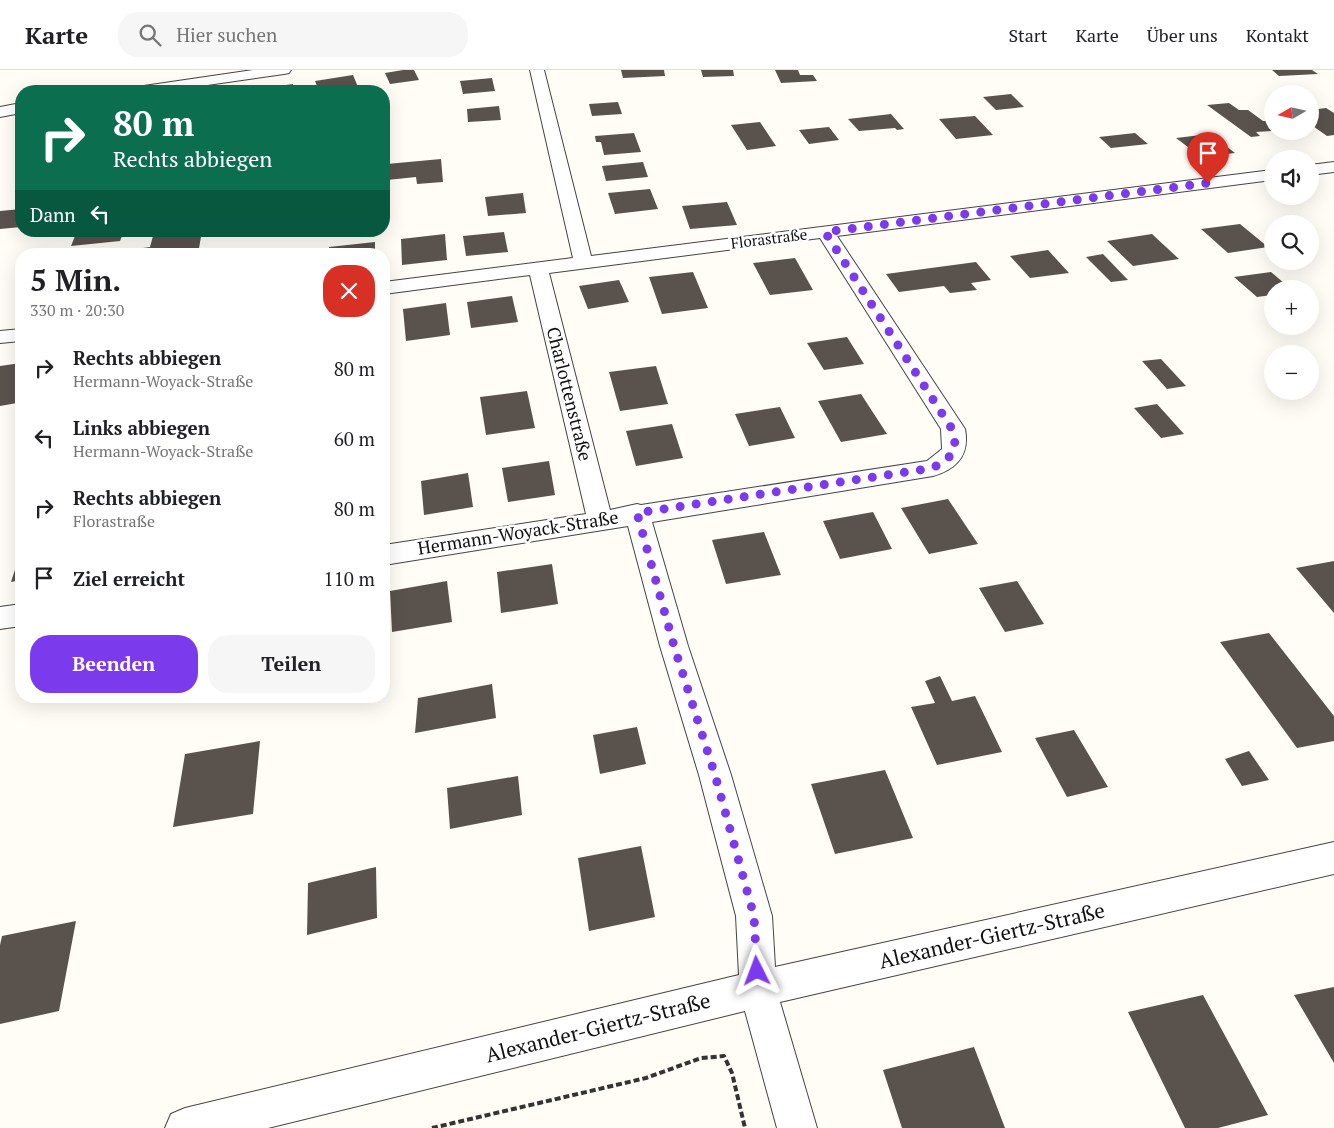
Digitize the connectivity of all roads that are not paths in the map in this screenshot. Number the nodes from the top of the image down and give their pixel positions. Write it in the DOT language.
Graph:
graph roads {
  1 [pos="284,70"];
  2 [pos="537,70"];
  3 [pos="180,85"];
  4 [pos="15,109"];
  5 [pos="0,112"];
  6 [pos="1334,167"];
  7 [pos="1319,169"];
  8 [pos="1264,176"];
  9 [pos="825,232"];
  10 [pos="583,262"];
  11 [pos="538,268"];
  12 [pos="390,287"];
  13 [pos="15,336"];
  14 [pos="0,337"];
  15 [pos="637,513"];
  16 [pos="600,519"];
  17 [pos="390,554"];
  18 [pos="15,616"];
  19 [pos="0,618"];
  20 [pos="1334,858"];
  21 [pos="758,989"];
  22 [pos="185,1128"];
  23 [pos="797,1128"];
  1 -- 3 [label="street"];
  2 -- 10 [label="street"];
  4 -- 5 [label="street"];
  6 -- 7 [label="street"];
  8 -- 9 [label="street, Florastraße"];
  9 -- 10 [label="street, Florastraße"];
  9 -- 15 [label="street, Hermann-Woyack-Straße"];
  10 -- 11 [label="street, Florastraße"];
  11 -- 12 [label="street, Florastraße"];
  11 -- 16 [label="street, Charlottenstraße"];
  13 -- 14 [label="street"];
  15 -- 16 [label="street, Hermann-Woyack-Straße"];
  15 -- 21 [label="street"];
  16 -- 17 [label="street, Hermann-Woyack-Straße"];
  18 -- 19 [label="street"];
  20 -- 21 [label="street, Alexander-Giertz-Straße"];
  21 -- 22 [label="street, Alexander-Giertz-Straße"];
  21 -- 23 [label="street"];
}
